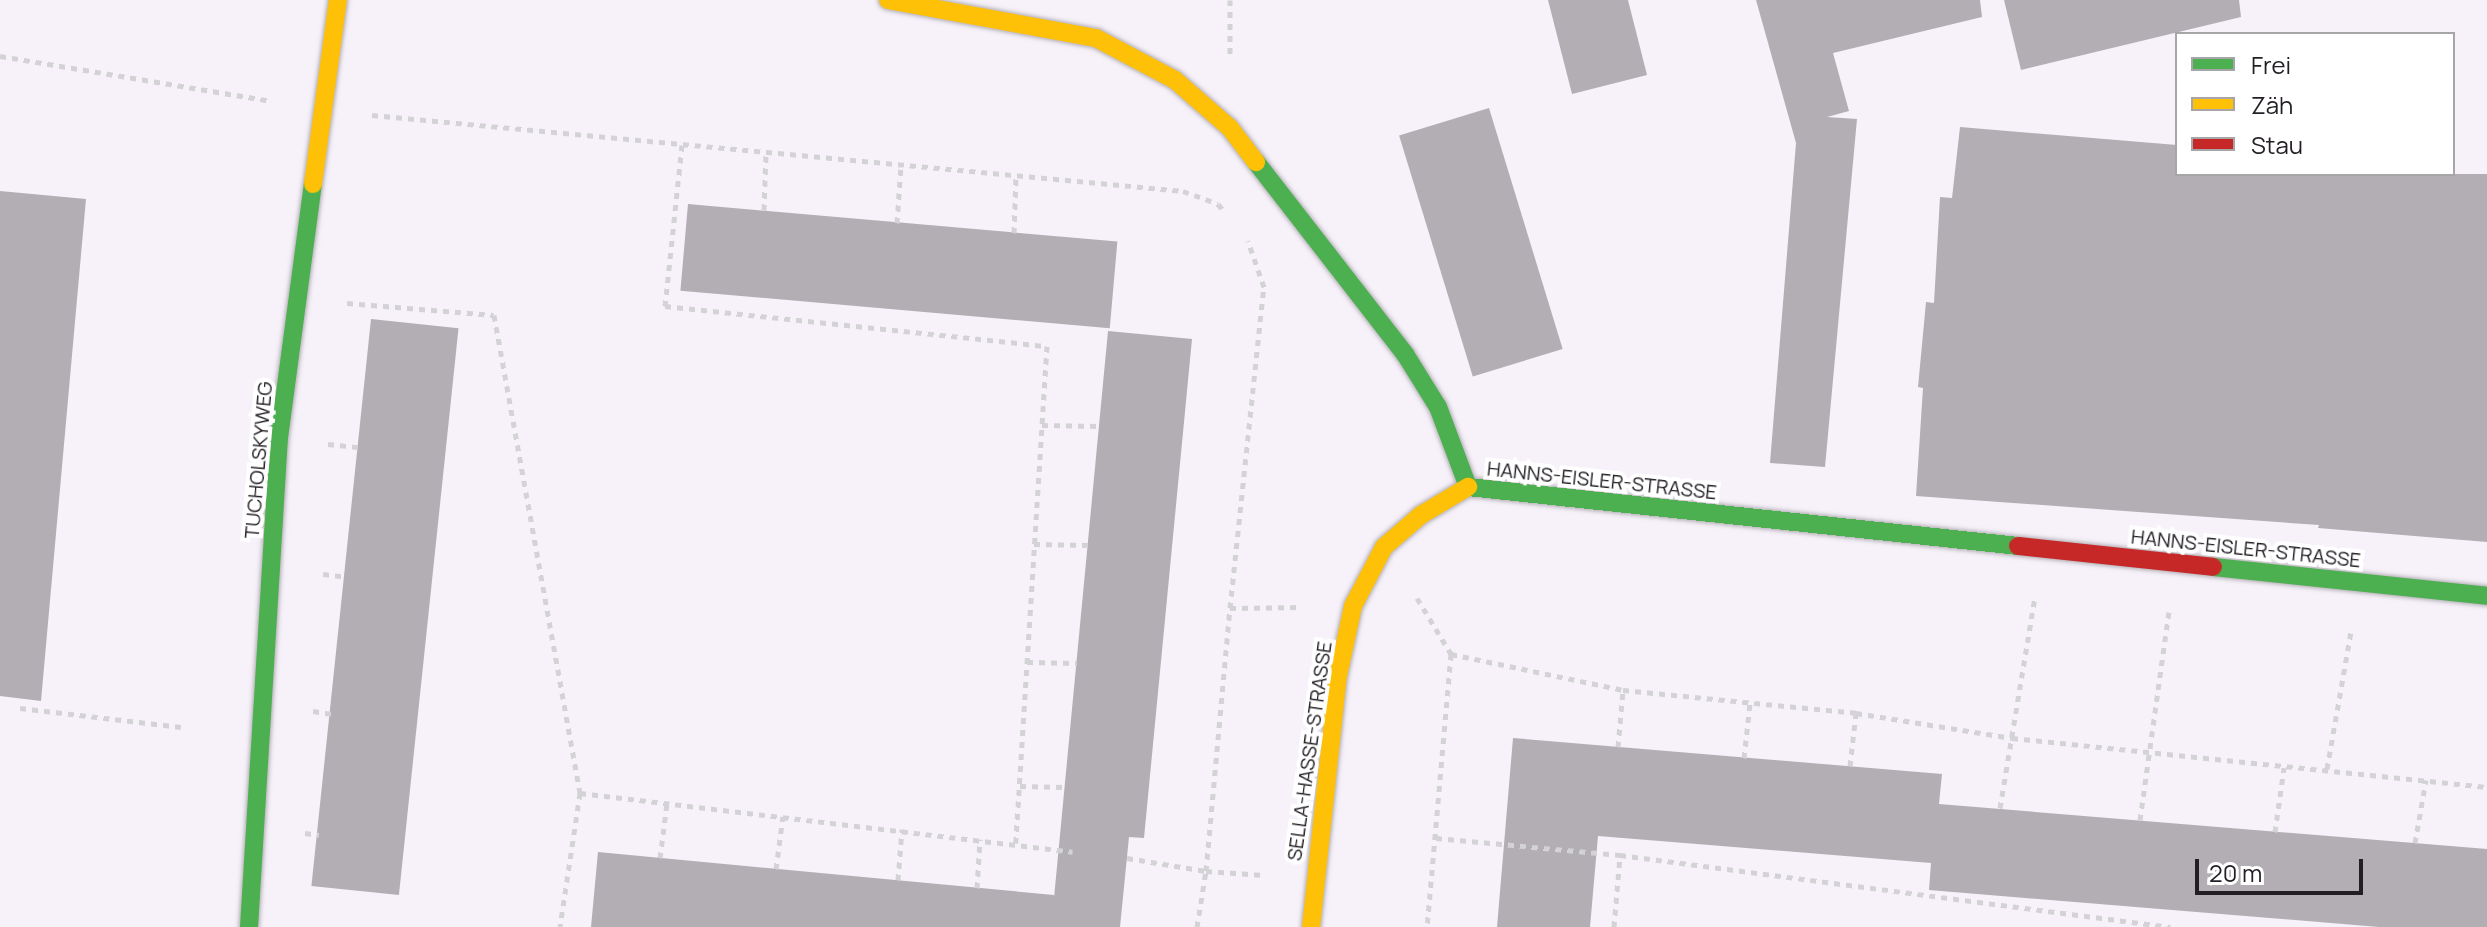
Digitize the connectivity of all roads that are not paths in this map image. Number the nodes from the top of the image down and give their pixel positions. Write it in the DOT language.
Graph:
graph roads {
  1 [pos="338,0"];
  2 [pos="888,0"];
  3 [pos="1468,487"];
  4 [pos="2487,596"];
  5 [pos="249,927"];
  6 [pos="1311,927"];
  1 -- 5 [label="street, TUCHOLSKYWEG"];
  2 -- 3 [label="street, HANNS-EISLER-STRASSE"];
  3 -- 4 [label="street, HANNS-EISLER-STRASSE"];
  3 -- 6 [label="street, SELLA-HASSE-STRASSE"];
}
